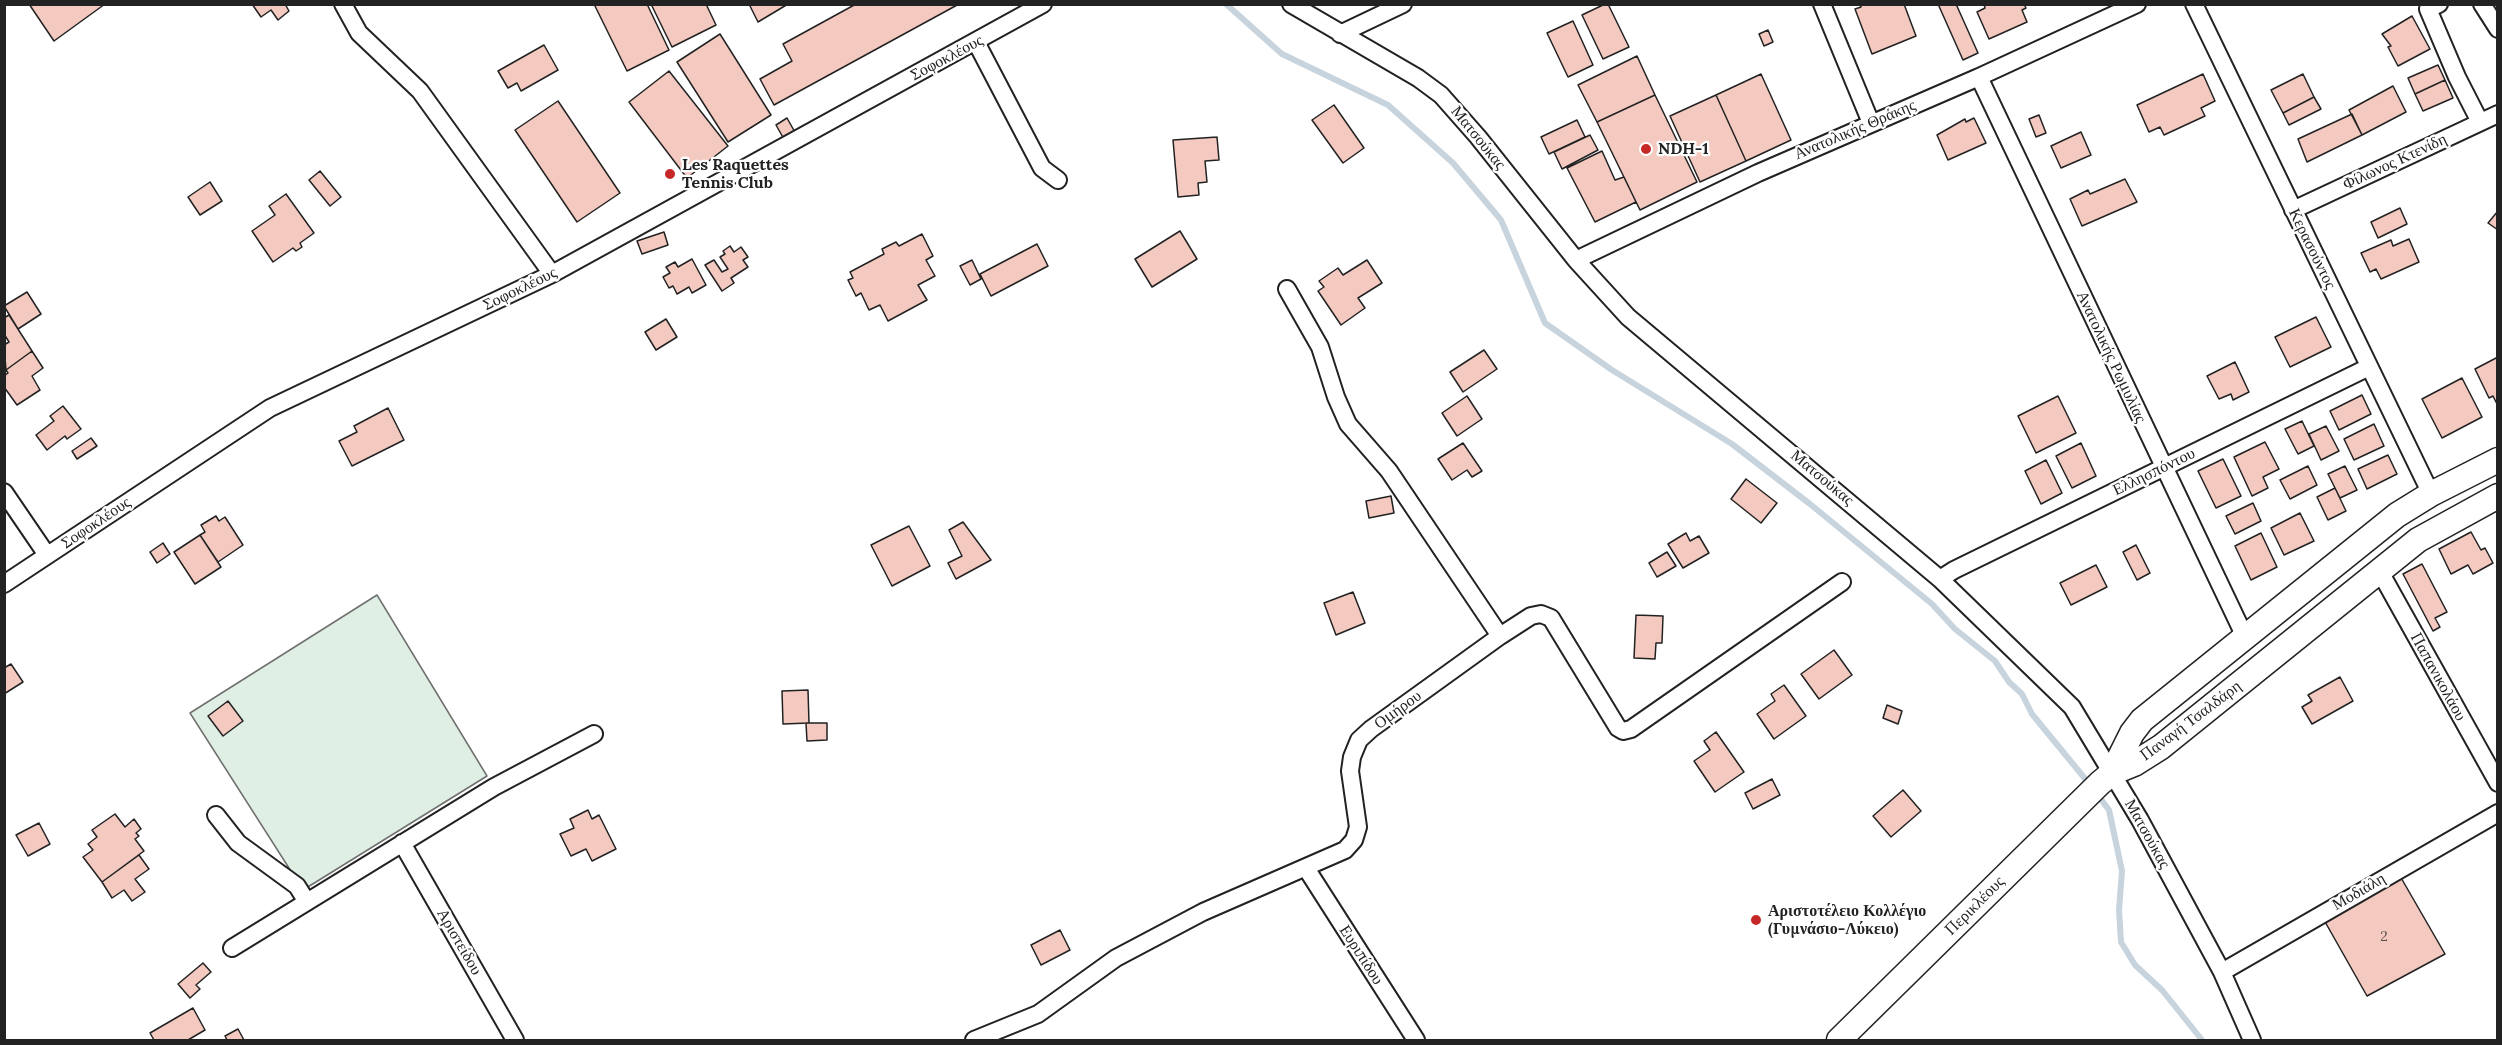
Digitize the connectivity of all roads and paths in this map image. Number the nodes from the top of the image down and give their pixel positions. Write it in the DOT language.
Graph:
graph roads {
  1 [pos="343,4"];
  2 [pos="1042,4"];
  3 [pos="1291,4"];
  4 [pos="1403,4"];
  5 [pos="1822,4"];
  6 [pos="2137,4"];
  7 [pos="2194,4"];
  8 [pos="2439,4"];
  9 [pos="2482,4"];
  10 [pos="2498,29"];
  11 [pos="1340,34"];
  12 [pos="976,42"];
  13 [pos="1979,77"];
  14 [pos="2498,114"];
  15 [pos="2480,122"];
  16 [pos="1870,123"];
  17 [pos="1058,180"];
  18 [pos="2293,210"];
  19 [pos="1576,260"];
  20 [pos="552,274"];
  21 [pos="1287,289"];
  22 [pos="2369,367"];
  23 [pos="2498,460"];
  24 [pos="2163,468"];
  25 [pos="4,492"];
  26 [pos="2431,494"];
  27 [pos="2498,496"];
  28 [pos="48,555"];
  29 [pos="2379,570"];
  30 [pos="1940,579"];
  31 [pos="1842,582"];
  32 [pos="4,584"];
  33 [pos="1500,636"];
  34 [pos="2244,638"];
  35 [pos="594,734"];
  36 [pos="2106,778"];
  37 [pos="2498,783"];
  38 [pos="2498,813"];
  39 [pos="216,815"];
  40 [pos="402,843"];
  41 [pos="1306,868"];
  42 [pos="308,902"];
  43 [pos="232,948"];
  44 [pos="2222,972"];
  45 [pos="515,1041"];
  46 [pos="974,1041"];
  47 [pos="1416,1041"];
  48 [pos="1839,1041"];
  49 [pos="2252,1041"];
  1 -- 20 [label="street"];
  2 -- 12 [label="street, Σοφοκλέους"];
  3 -- 11 [label="street, Ματσούκας"];
  4 -- 11 [label="street"];
  5 -- 16 [label="street"];
  6 -- 13 [label="street, Ανατολικής Θράκης"];
  7 -- 18 [label="street, Κερασούντος"];
  8 -- 15 [label="street"];
  9 -- 10 [label="street"];
  11 -- 19 [label="street, Ματσούκας"];
  12 -- 17 [label="street"];
  12 -- 20 [label="street, Σοφοκλέους"];
  13 -- 16 [label="street, Ανατολικής Θράκης"];
  13 -- 24 [label="street, Ανατολικής Ρωμυλίας"];
  14 -- 15 [label="street, Φίλωνος Κτενίδη"];
  15 -- 18 [label="street, Φίλωνος Κτενίδη"];
  16 -- 19 [label="street, Ανατολικής Θράκης"];
  18 -- 22 [label="street, Κερασούντος"];
  19 -- 30 [label="street, Ματσούκας"];
  20 -- 28 [label="street, Σοφοκλέους"];
  21 -- 33 [label="street"];
  22 -- 24 [label="street, Ελλησπόντου"];
  22 -- 26 [label="street, Κερασούντος"];
  23 -- 26 [label="street, Παναγή Τσαλδάρη"];
  24 -- 30 [label="street, Ελλησπόντου"];
  24 -- 34 [label="street, Ανατολικής Ρωμυλίας"];
  25 -- 28 [label="street"];
  26 -- 34 [label="street, Παναγή Τσαλδάρη"];
  27 -- 29 [label="street, Παναγή Τσαλδάρη"];
  28 -- 32 [label="street, Σοφοκλέους"];
  29 -- 36 [label="street, Παναγή Τσαλδάρη"];
  29 -- 37 [label="street, Παπανικολάου"];
  30 -- 36 [label="street, Ματσούκας"];
  31 -- 33 [label="street, Ομήρου"];
  33 -- 41 [label="street, Ομήρου"];
  34 -- 36 [label="street, Παναγή Τσαλδάρη"];
  35 -- 40 [label="street"];
  36 -- 44 [label="street, Ματσούκας"];
  36 -- 48 [label="street, Περικλέους"];
  38 -- 44 [label="street, Μοδιάλη"];
  39 -- 42 [label="street"];
  40 -- 42 [label="street"];
  40 -- 45 [label="street, Αριστείδου"];
  41 -- 46 [label="street, Ομήρου"];
  41 -- 47 [label="street, Ευριπίδου"];
  42 -- 43 [label="street"];
  44 -- 49 [label="street, Ματσούκας"];
}
